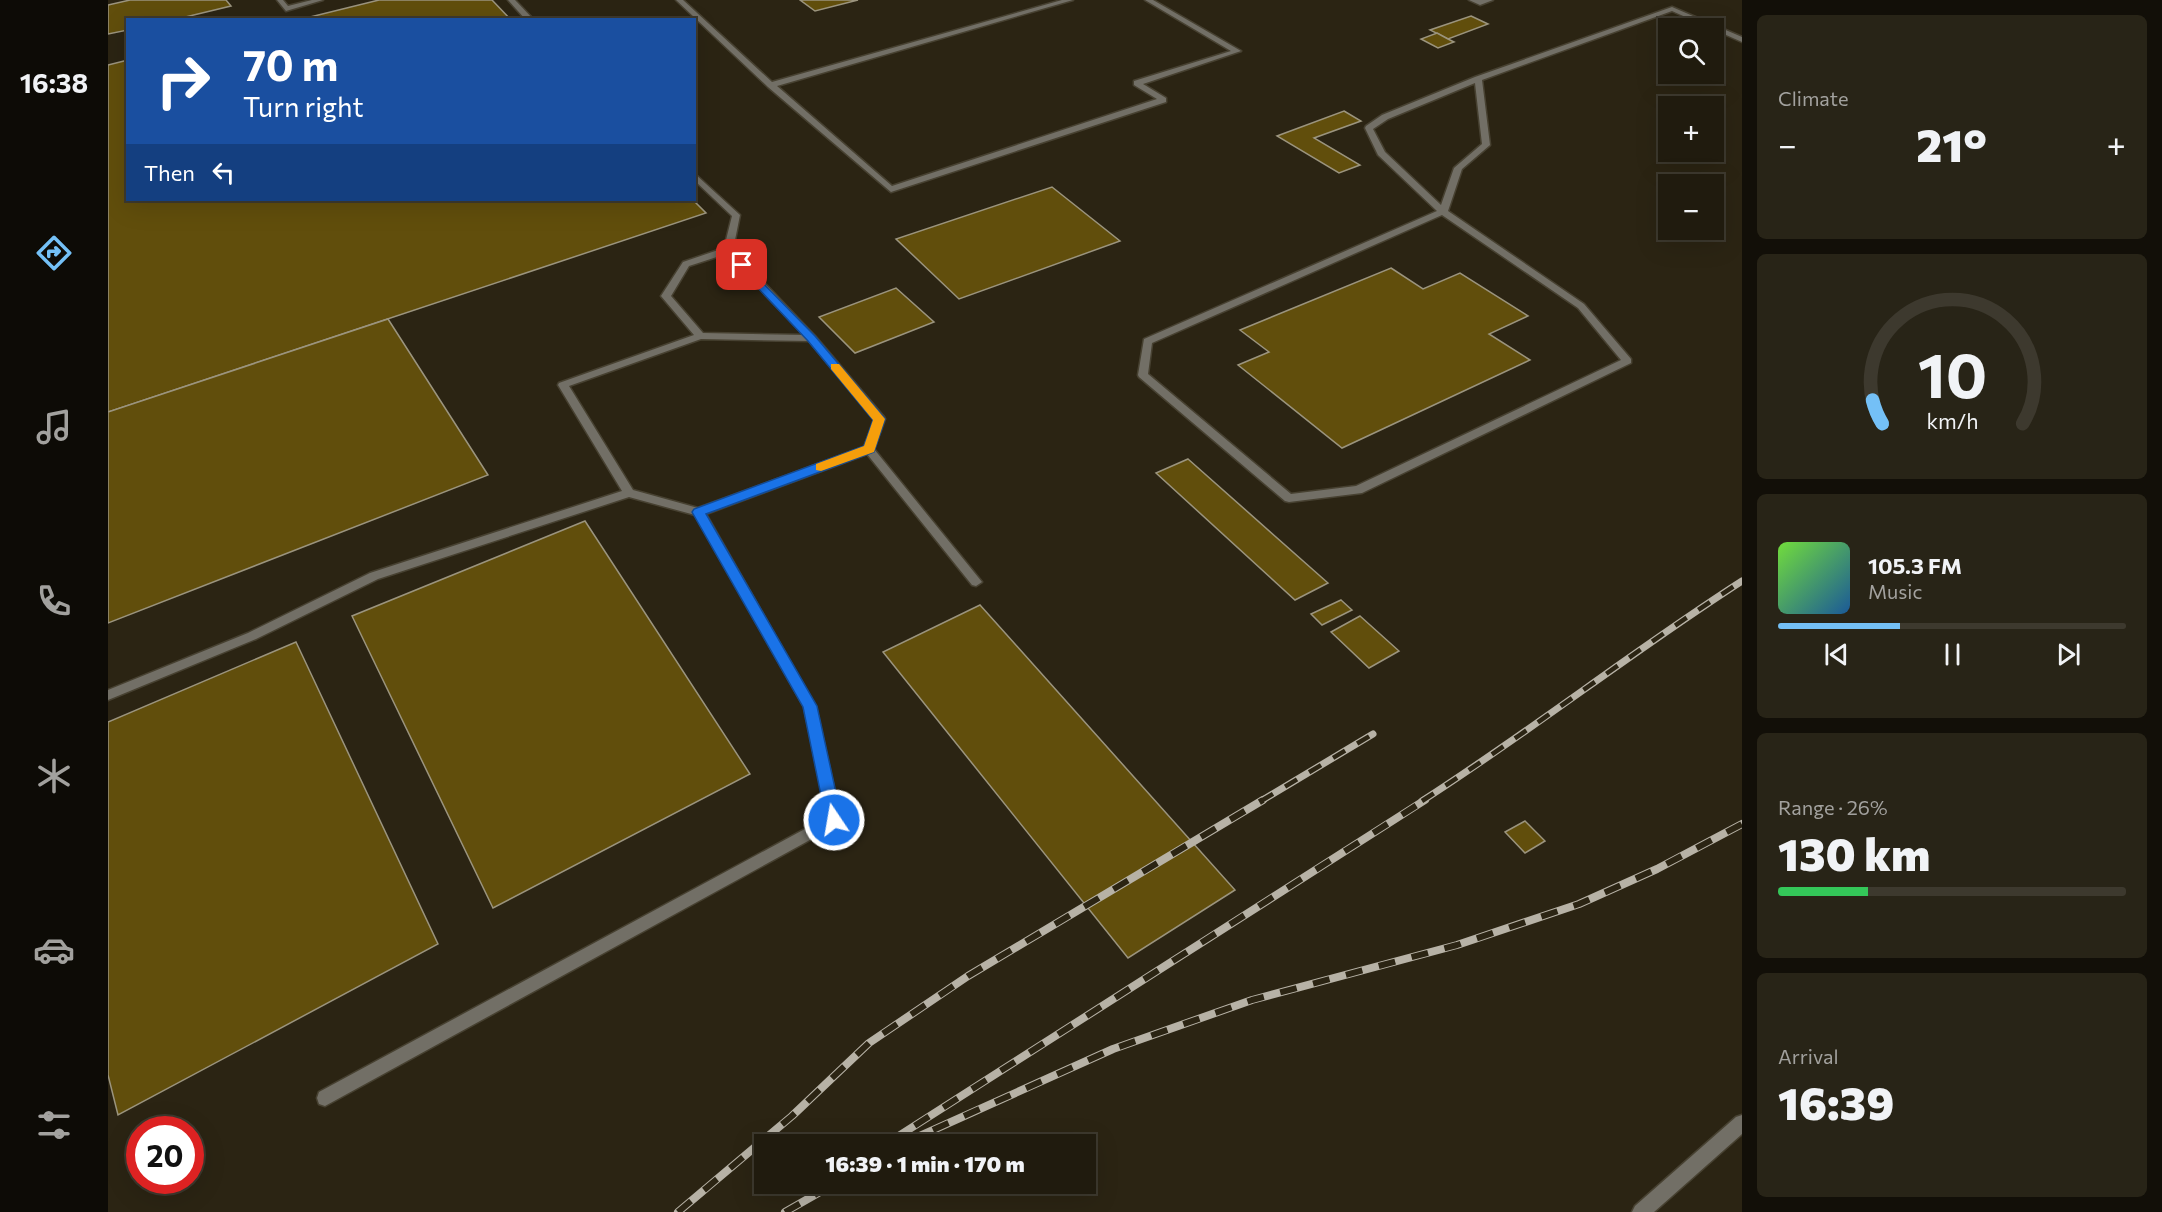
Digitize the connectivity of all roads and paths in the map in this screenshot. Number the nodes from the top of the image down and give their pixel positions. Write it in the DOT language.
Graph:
graph roads {
  1 [pos="280,0"];
  2 [pos="320,0"];
  3 [pos="511,0"];
  4 [pos="679,0"];
  5 [pos="1070,0"];
  6 [pos="1148,0"];
  7 [pos="1472,0"];
  8 [pos="1490,0"];
  9 [pos="529,18"];
  10 [pos="1742,40"];
  11 [pos="1478,80"];
  12 [pos="771,85"];
  13 [pos="696,178"];
  14 [pos="1443,212"];
  15 [pos="728,250"];
  16 [pos="700,336"];
  17 [pos="812,338"];
  18 [pos="869,449"];
  19 [pos="628,494"];
  20 [pos="699,512"];
  21 [pos="976,582"];
  22 [pos="108,695"];
  23 [pos="325,1098"];
  24 [pos="1742,1123"];
  25 [pos="1641,1212"];
  1 -- 2 [label="lane"];
  3 -- 9 [label="lane"];
  4 -- 12 [label="lane"];
  5 -- 12 [label="lane"];
  6 -- 12 [label="lane"];
  7 -- 8 [label="lane"];
  10 -- 11 [label="lane"];
  11 -- 14 [label="lane"];
  11 -- 14 [label="lane"];
  13 -- 15 [label="lane"];
  14 -- 14 [label="lane"];
  15 -- 16 [label="lane"];
  15 -- 17 [label="lane"];
  16 -- 17 [label="lane"];
  16 -- 19 [label="lane"];
  17 -- 18 [label="lane"];
  18 -- 20 [label="lane"];
  18 -- 21 [label="lane"];
  19 -- 20 [label="lane"];
  19 -- 22 [label="lane"];
  20 -- 23 [label="lane"];
  24 -- 25 [label="lane"];
}
